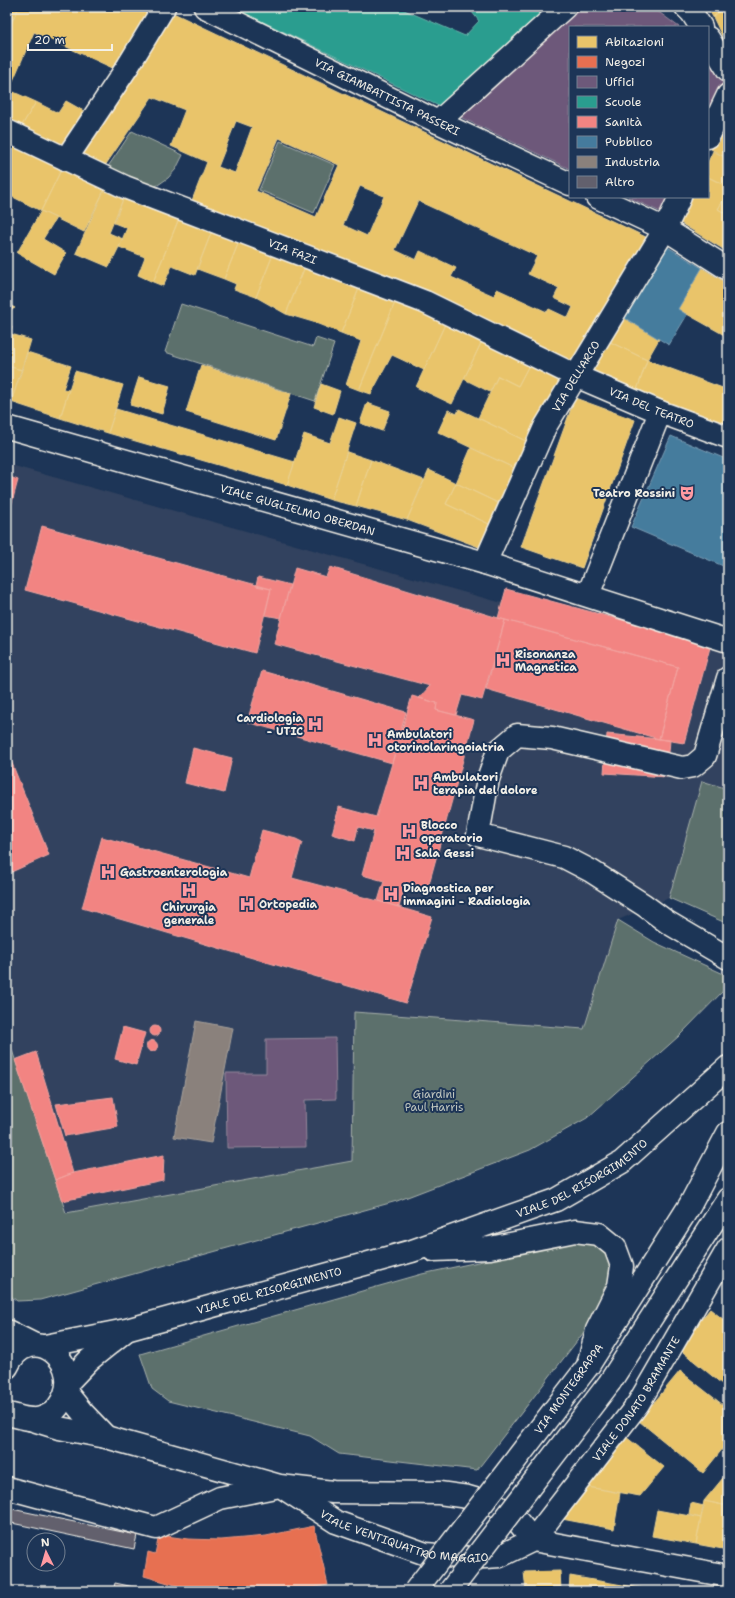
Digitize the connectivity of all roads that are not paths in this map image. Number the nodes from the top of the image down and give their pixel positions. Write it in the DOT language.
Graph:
graph roads {
  1 [pos="164,7"];
  2 [pos="205,7"];
  3 [pos="565,7"];
  4 [pos="686,7"];
  5 [pos="700,26"];
  6 [pos="709,40"];
  7 [pos="728,70"];
  8 [pos="728,95"];
  9 [pos="438,122"];
  10 [pos="7,131"];
  11 [pos="709,135"];
  12 [pos="66,159"];
  13 [pos="569,184"];
  14 [pos="599,198"];
  15 [pos="680,198"];
  16 [pos="665,229"];
  17 [pos="728,269"];
  18 [pos="576,376"];
  19 [pos="660,412"];
  20 [pos="7,427"];
  21 [pos="728,437"];
  22 [pos="485,563"];
  23 [pos="588,595"];
  24 [pos="728,641"];
  25 [pos="728,678"];
  26 [pos="728,958"];
  27 [pos="728,1067"];
  28 [pos="728,1133"];
  29 [pos="728,1199"];
  30 [pos="722,1215"];
  31 [pos="728,1250"];
  32 [pos="412,1251"];
  33 [pos="126,1330"];
  34 [pos="7,1331"];
  35 [pos="28,1347"];
  36 [pos="588,1366"];
  37 [pos="7,1367"];
  38 [pos="67,1387"];
  39 [pos="13,1411"];
  40 [pos="106,1437"];
  41 [pos="280,1486"];
  42 [pos="7,1488"];
  43 [pos="533,1540"];
  44 [pos="728,1576"];
  45 [pos="415,1591"];
  46 [pos="450,1591"];
  1 -- 12 [label="street"];
  2 -- 9 [label="street, VIA GIAMBATTISTA PASSERI"];
  3 -- 9 [label="street"];
  4 -- 5 [label="street"];
  6 -- 7 [label="street"];
  8 -- 11 [label="street"];
  9 -- 13 [label="street, VIA GIAMBATTISTA PASSERI"];
  10 -- 12 [label="street, VIA FAZI"];
  12 -- 18 [label="street, VIA FAZI"];
  14 -- 16 [label="street"];
  15 -- 16 [label="street, VIA DELL'ARCO"];
  16 -- 17 [label="street"];
  16 -- 18 [label="street, VIA DELL'ARCO"];
  18 -- 19 [label="street, VIA DEL TEATRO"];
  18 -- 22 [label="street, VIA DELL'ARCO"];
  19 -- 21 [label="street, VIA DEL TEATRO"];
  19 -- 23 [label="street"];
  20 -- 22 [label="street, VIALE GUGLIELMO OBERDAN"];
  22 -- 23 [label="street, VIALE GUGLIELMO OBERDAN"];
  23 -- 24 [label="street, VIALE GUGLIELMO OBERDAN"];
  25 -- 26 [label="street"];
  27 -- 32 [label="street, VIALE DEL RISORGIMENTO"];
  28 -- 36 [label="street, VIA MONTEGRAPPA"];
  29 -- 30 [label="street"];
  30 -- 46 [label="street, bridge"];
  31 -- 43 [label="street, VIALE DONATO BRAMANTE"];
  32 -- 33 [label="street, VIALE DEL RISORGIMENTO"];
  32 -- 36 [label="street, VIALE DEL RISORGIMENTO"];
  33 -- 35 [label="street, VIALE DEL RISORGIMENTO"];
  33 -- 38 [label="street"];
  34 -- 35 [label="street"];
  35 -- 37 [label="street"];
  35 -- 38 [label="street"];
  36 -- 45 [label="street, VIA MONTEGRAPPA, bridge"];
  38 -- 39 [label="street"];
  38 -- 40 [label="street"];
  39 -- 40 [label="street, VIALE VENTIQUATTRO MAGGIO"];
  40 -- 41 [label="street, VIALE VENTIQUATTRO MAGGIO"];
  41 -- 42 [label="street"];
  41 -- 43 [label="street, VIALE VENTIQUATTRO MAGGIO"];
  41 -- 43 [label="street, VIALE VENTIQUATTRO MAGGIO"];
  43 -- 44 [label="street"];
}
